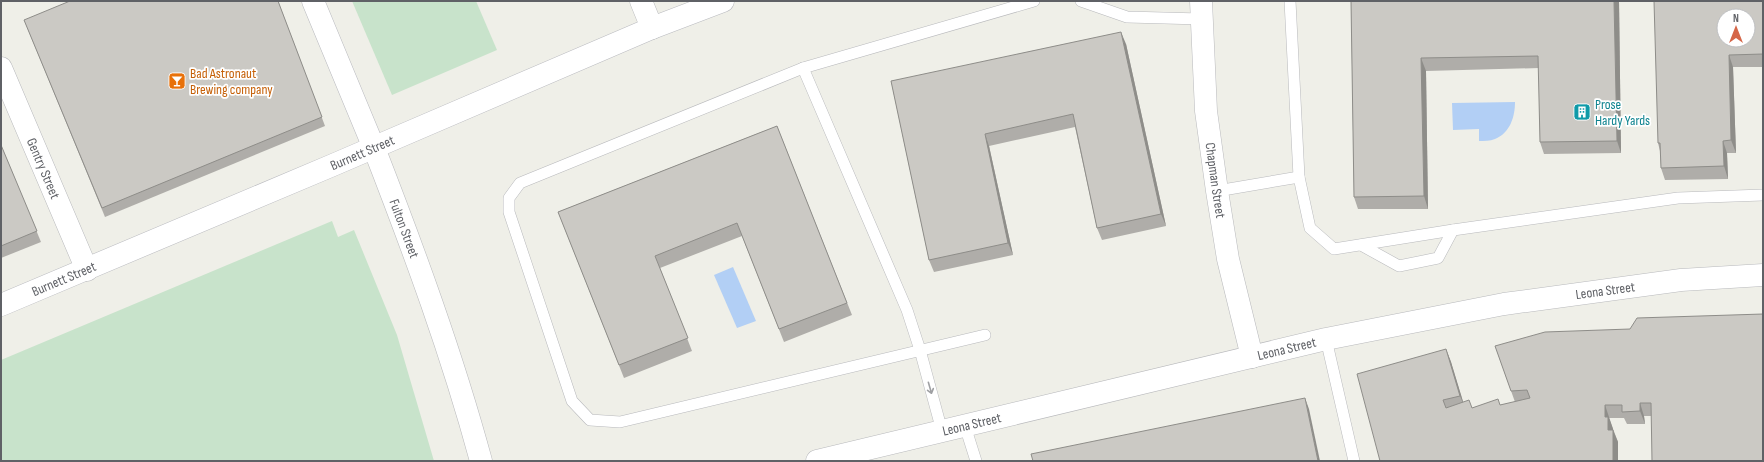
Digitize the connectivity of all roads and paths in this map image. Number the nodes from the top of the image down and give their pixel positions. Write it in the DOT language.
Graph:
graph roads {
  1 [pos="313,1"];
  2 [pos="641,1"];
  3 [pos="723,1"];
  4 [pos="1034,1"];
  5 [pos="1081,1"];
  6 [pos="1290,1"];
  7 [pos="698,6"];
  8 [pos="1201,10"];
  9 [pos="652,28"];
  10 [pos="1,68"];
  11 [pos="803,68"];
  12 [pos="374,148"];
  13 [pos="1299,177"];
  14 [pos="1217,191"];
  15 [pos="1763,195"];
  16 [pos="1453,230"];
  17 [pos="1361,244"];
  18 [pos="87,270"];
  19 [pos="1763,275"];
  20 [pos="1,305"];
  21 [pos="985,335"];
  22 [pos="1326,339"];
  23 [pos="920,350"];
  24 [pos="1252,357"];
  25 [pos="965,426"];
  26 [pos="942,431"];
  27 [pos="481,461"];
  28 [pos="818,461"];
  29 [pos="976,461"];
  30 [pos="1354,461"];
  1 -- 12 [label="street, Fulton Street"];
  2 -- 9 [label="street"];
  3 -- 7 [label="street, Burnett Street"];
  4 -- 11 [label="lane"];
  5 -- 8 [label="lane"];
  6 -- 13 [label="lane"];
  7 -- 9 [label="street, Burnett Street"];
  8 -- 14 [label="street, Chapman Street"];
  9 -- 12 [label="street, Burnett Street"];
  10 -- 18 [label="street, Gentry Street"];
  11 -- 23 [label="lane"];
  11 -- 23 [label="lane"];
  12 -- 18 [label="street, Burnett Street"];
  12 -- 27 [label="street, Fulton Street"];
  13 -- 14 [label="lane"];
  13 -- 17 [label="lane"];
  14 -- 24 [label="street, Chapman Street"];
  15 -- 16 [label="lane"];
  16 -- 17 [label="lane"];
  16 -- 17 [label="lane"];
  18 -- 20 [label="street, Burnett Street"];
  19 -- 22 [label="street, Leona Street"];
  21 -- 23 [label="lane"];
  22 -- 24 [label="street, Leona Street"];
  22 -- 30 [label="lane"];
  23 -- 26 [label="lane, one-way"];
  24 -- 25 [label="street, Leona Street"];
  25 -- 26 [label="street, Leona Street"];
  25 -- 29 [label="lane"];
  26 -- 28 [label="street, Leona Street"];
}
